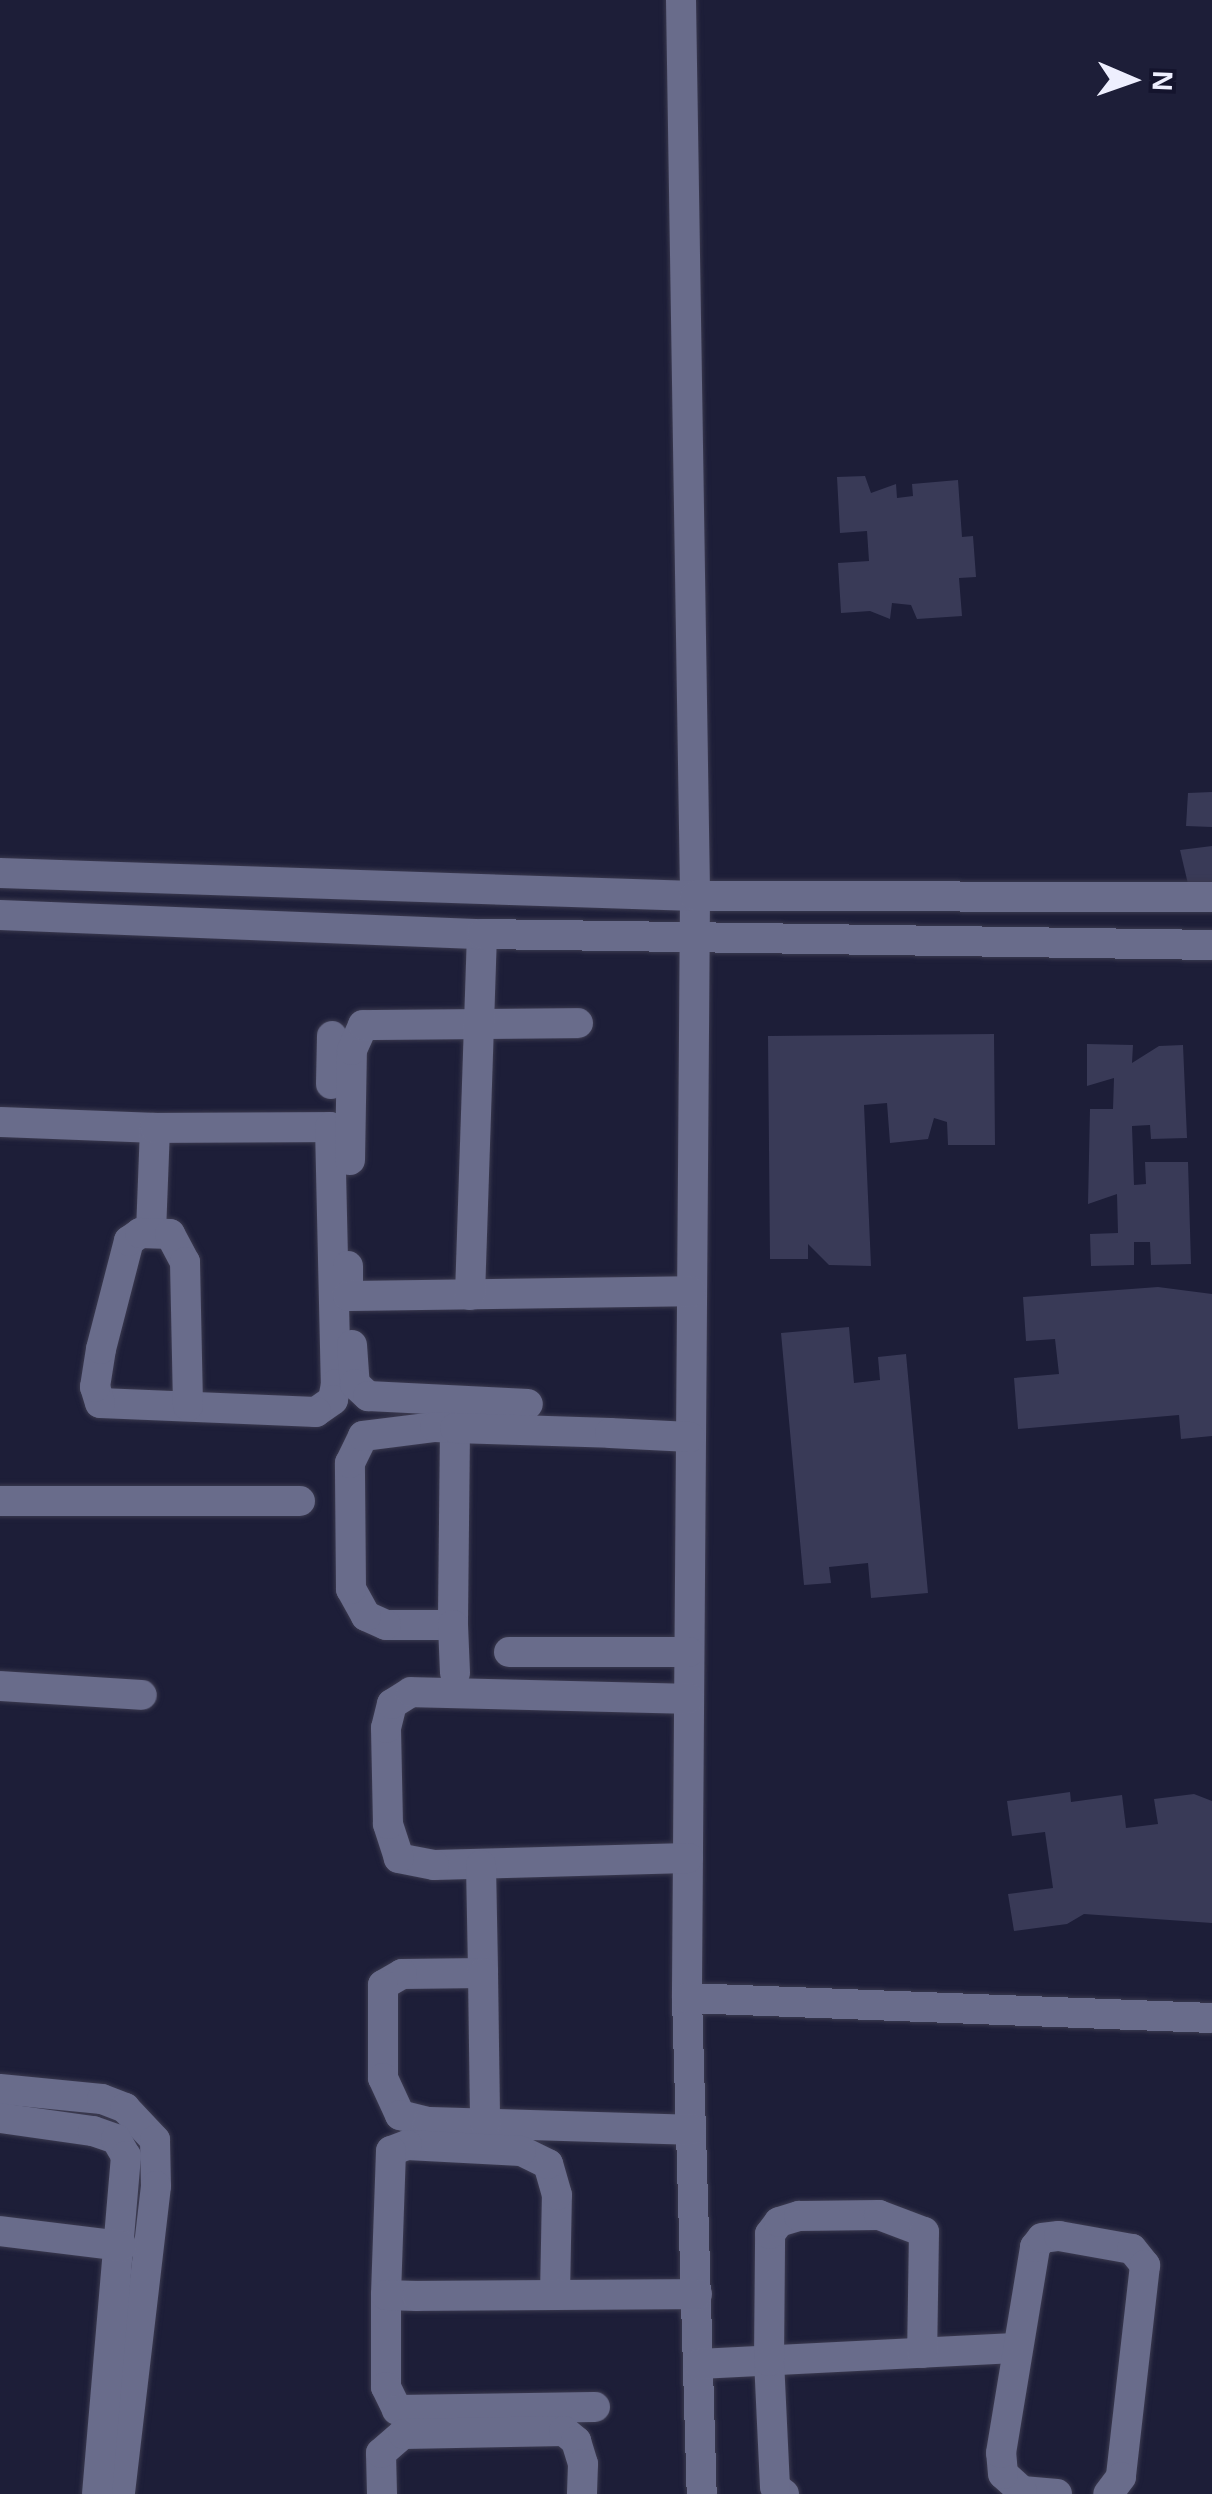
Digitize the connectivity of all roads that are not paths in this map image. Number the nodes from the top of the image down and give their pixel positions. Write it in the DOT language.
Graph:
graph roads {
  1 [pos="680,0"];
  2 [pos="2,878"];
  3 [pos="695,896"];
  4 [pos="1212,897"];
  5 [pos="0,915"];
  6 [pos="482,934"];
  7 [pos="694,934"];
  8 [pos="1212,945"];
  9 [pos="480,1022"];
  10 [pos="578,1023"];
  11 [pos="332,1036"];
  12 [pos="0,1122"];
  13 [pos="330,1127"];
  14 [pos="155,1128"];
  15 [pos="151,1233"];
  16 [pos="692,1291"];
  17 [pos="470,1294"];
  18 [pos="348,1296"];
  19 [pos="528,1404"];
  20 [pos="188,1406"];
  21 [pos="455,1428"];
  22 [pos="690,1437"];
  23 [pos="0,1501"];
  24 [pos="300,1501"];
  25 [pos="453,1625"];
  26 [pos="509,1652"];
  27 [pos="689,1652"];
  28 [pos="455,1674"];
  29 [pos="0,1686"];
  30 [pos="142,1695"];
  31 [pos="689,1699"];
  32 [pos="688,1858"];
  33 [pos="482,1865"];
  34 [pos="483,1973"];
  35 [pos="687,1998"];
  36 [pos="1212,2018"];
  37 [pos="0,2088"];
  38 [pos="0,2118"];
  39 [pos="485,2124"];
  40 [pos="691,2130"];
  41 [pos="0,2231"];
  42 [pos="122,2246"];
  43 [pos="696,2294"];
  44 [pos="386,2295"];
  45 [pos="555,2295"];
  46 [pos="1015,2348"];
  47 [pos="922,2352"];
  48 [pos="768,2360"];
  49 [pos="699,2364"];
  50 [pos="595,2407"];
  51 [pos="1022,2491"];
  52 [pos="98,2494"];
  53 [pos="120,2494"];
  54 [pos="382,2494"];
  55 [pos="582,2494"];
  56 [pos="702,2494"];
  57 [pos="784,2494"];
  58 [pos="987,2494"];
  59 [pos="1057,2494"];
  60 [pos="1108,2494"];
  1 -- 3 [label="street"];
  2 -- 3 [label="street"];
  3 -- 4 [label="street"];
  3 -- 7 [label="street"];
  5 -- 6 [label="street"];
  6 -- 7 [label="street"];
  6 -- 9 [label="street"];
  7 -- 8 [label="street"];
  7 -- 16 [label="street"];
  9 -- 10 [label="street"];
  9 -- 17 [label="street"];
  9 -- 18 [label="street"];
  11 -- 13 [label="street"];
  12 -- 14 [label="street"];
  13 -- 14 [label="street"];
  13 -- 20 [label="street"];
  14 -- 15 [label="street"];
  15 -- 20 [label="street"];
  15 -- 20 [label="street"];
  16 -- 17 [label="street"];
  16 -- 22 [label="street"];
  17 -- 18 [label="street"];
  18 -- 19 [label="street"];
  21 -- 22 [label="street"];
  21 -- 25 [label="street"];
  21 -- 25 [label="street"];
  22 -- 27 [label="street"];
  23 -- 24 [label="street"];
  25 -- 28 [label="street"];
  26 -- 27 [label="street"];
  27 -- 31 [label="street"];
  29 -- 30 [label="street"];
  31 -- 32 [label="street"];
  31 -- 33 [label="street"];
  32 -- 33 [label="street"];
  32 -- 35 [label="street"];
  33 -- 34 [label="street"];
  34 -- 39 [label="street"];
  34 -- 39 [label="street"];
  35 -- 36 [label="street"];
  35 -- 40 [label="street"];
  37 -- 53 [label="street"];
  38 -- 42 [label="street"];
  39 -- 40 [label="street"];
  40 -- 43 [label="street"];
  41 -- 42 [label="street"];
  42 -- 52 [label="street"];
  43 -- 45 [label="street"];
  43 -- 49 [label="street"];
  44 -- 45 [label="street"];
  44 -- 45 [label="street"];
  44 -- 50 [label="street"];
  46 -- 47 [label="street"];
  46 -- 51 [label="street"];
  46 -- 60 [label="street"];
  47 -- 48 [label="street"];
  47 -- 48 [label="street"];
  48 -- 49 [label="street"];
  48 -- 57 [label="street"];
  49 -- 56 [label="street"];
  51 -- 58 [label="street"];
  51 -- 59 [label="street"];
  54 -- 55 [label="street"];
}
